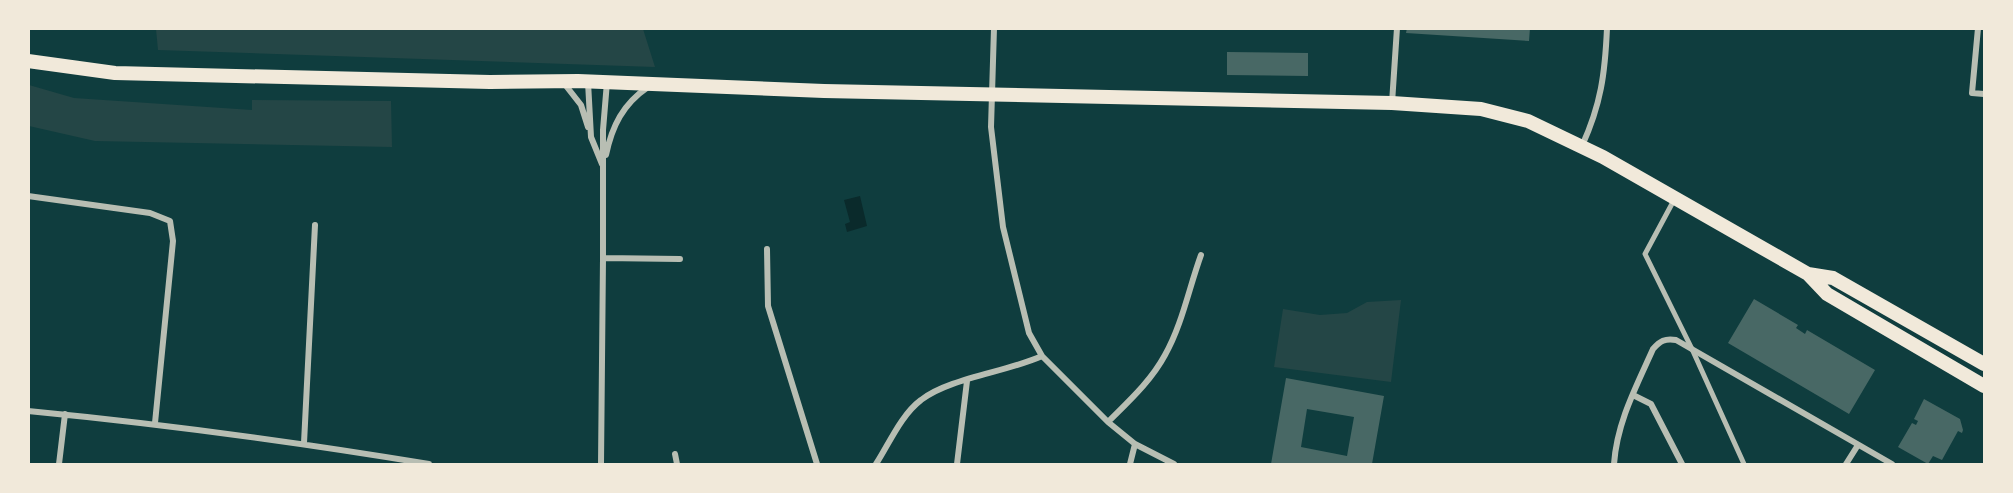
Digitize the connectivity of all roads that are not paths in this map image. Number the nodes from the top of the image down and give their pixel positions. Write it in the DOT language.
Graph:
graph roads {
  1 [pos="994,28"];
  2 [pos="1397,28"];
  3 [pos="1606,28"];
  4 [pos="1978,28"];
  5 [pos="28,61"];
  6 [pos="563,81"];
  7 [pos="588,82"];
  8 [pos="607,82"];
  9 [pos="653,84"];
  10 [pos="1984,94"];
  11 [pos="992,95"];
  12 [pos="1392,103"];
  13 [pos="591,137"];
  14 [pos="1582,147"];
  15 [pos="603,167"];
  16 [pos="28,196"];
  17 [pos="1675,199"];
  18 [pos="315,225"];
  19 [pos="767,249"];
  20 [pos="1201,255"];
  21 [pos="603,258"];
  22 [pos="680,259"];
  23 [pos="1808,274"];
  24 [pos="1692,349"];
  25 [pos="1042,356"];
  26 [pos="1984,364"];
  27 [pos="967,381"];
  28 [pos="1984,386"];
  29 [pos="1632,395"];
  30 [pos="28,411"];
  31 [pos="64,414"];
  32 [pos="1108,422"];
  33 [pos="154,423"];
  34 [pos="304,443"];
  35 [pos="1136,444"];
  36 [pos="1858,445"];
  37 [pos="675,454"];
  38 [pos="59,465"];
  39 [pos="429,465"];
  40 [pos="601,465"];
  41 [pos="677,465"];
  42 [pos="816,465"];
  43 [pos="876,465"];
  44 [pos="957,465"];
  45 [pos="1130,465"];
  46 [pos="1174,465"];
  47 [pos="1614,465"];
  48 [pos="1682,465"];
  49 [pos="1744,465"];
  50 [pos="1846,465"];
  51 [pos="1892,465"];
  1 -- 11 [label="street"];
  2 -- 12 [label="street"];
  3 -- 14 [label="street"];
  4 -- 10 [label="street"];
  5 -- 6 [label="main road"];
  6 -- 7 [label="main road"];
  6 -- 13 [label="street"];
  7 -- 8 [label="main road"];
  7 -- 13 [label="street"];
  8 -- 9 [label="main road"];
  8 -- 15 [label="street"];
  9 -- 11 [label="main road"];
  9 -- 15 [label="street"];
  11 -- 12 [label="main road"];
  11 -- 25 [label="street"];
  12 -- 14 [label="main road"];
  13 -- 15 [label="street"];
  14 -- 17 [label="main road"];
  15 -- 21 [label="street"];
  16 -- 33 [label="street"];
  17 -- 23 [label="main road"];
  17 -- 24 [label="street"];
  18 -- 34 [label="street"];
  19 -- 42 [label="street"];
  20 -- 32 [label="street"];
  21 -- 22 [label="street"];
  21 -- 40 [label="street"];
  23 -- 26 [label="main road"];
  23 -- 28 [label="main road"];
  24 -- 29 [label="street"];
  24 -- 36 [label="street"];
  24 -- 49 [label="street"];
  25 -- 27 [label="street"];
  25 -- 32 [label="street"];
  27 -- 43 [label="street"];
  27 -- 44 [label="street"];
  29 -- 47 [label="street"];
  29 -- 48 [label="street"];
  30 -- 31 [label="street"];
  31 -- 33 [label="street"];
  31 -- 38 [label="street"];
  32 -- 35 [label="street"];
  33 -- 34 [label="street"];
  34 -- 39 [label="street"];
  35 -- 45 [label="street"];
  35 -- 46 [label="street"];
  36 -- 50 [label="street"];
  36 -- 51 [label="street"];
  37 -- 41 [label="street"];
}
